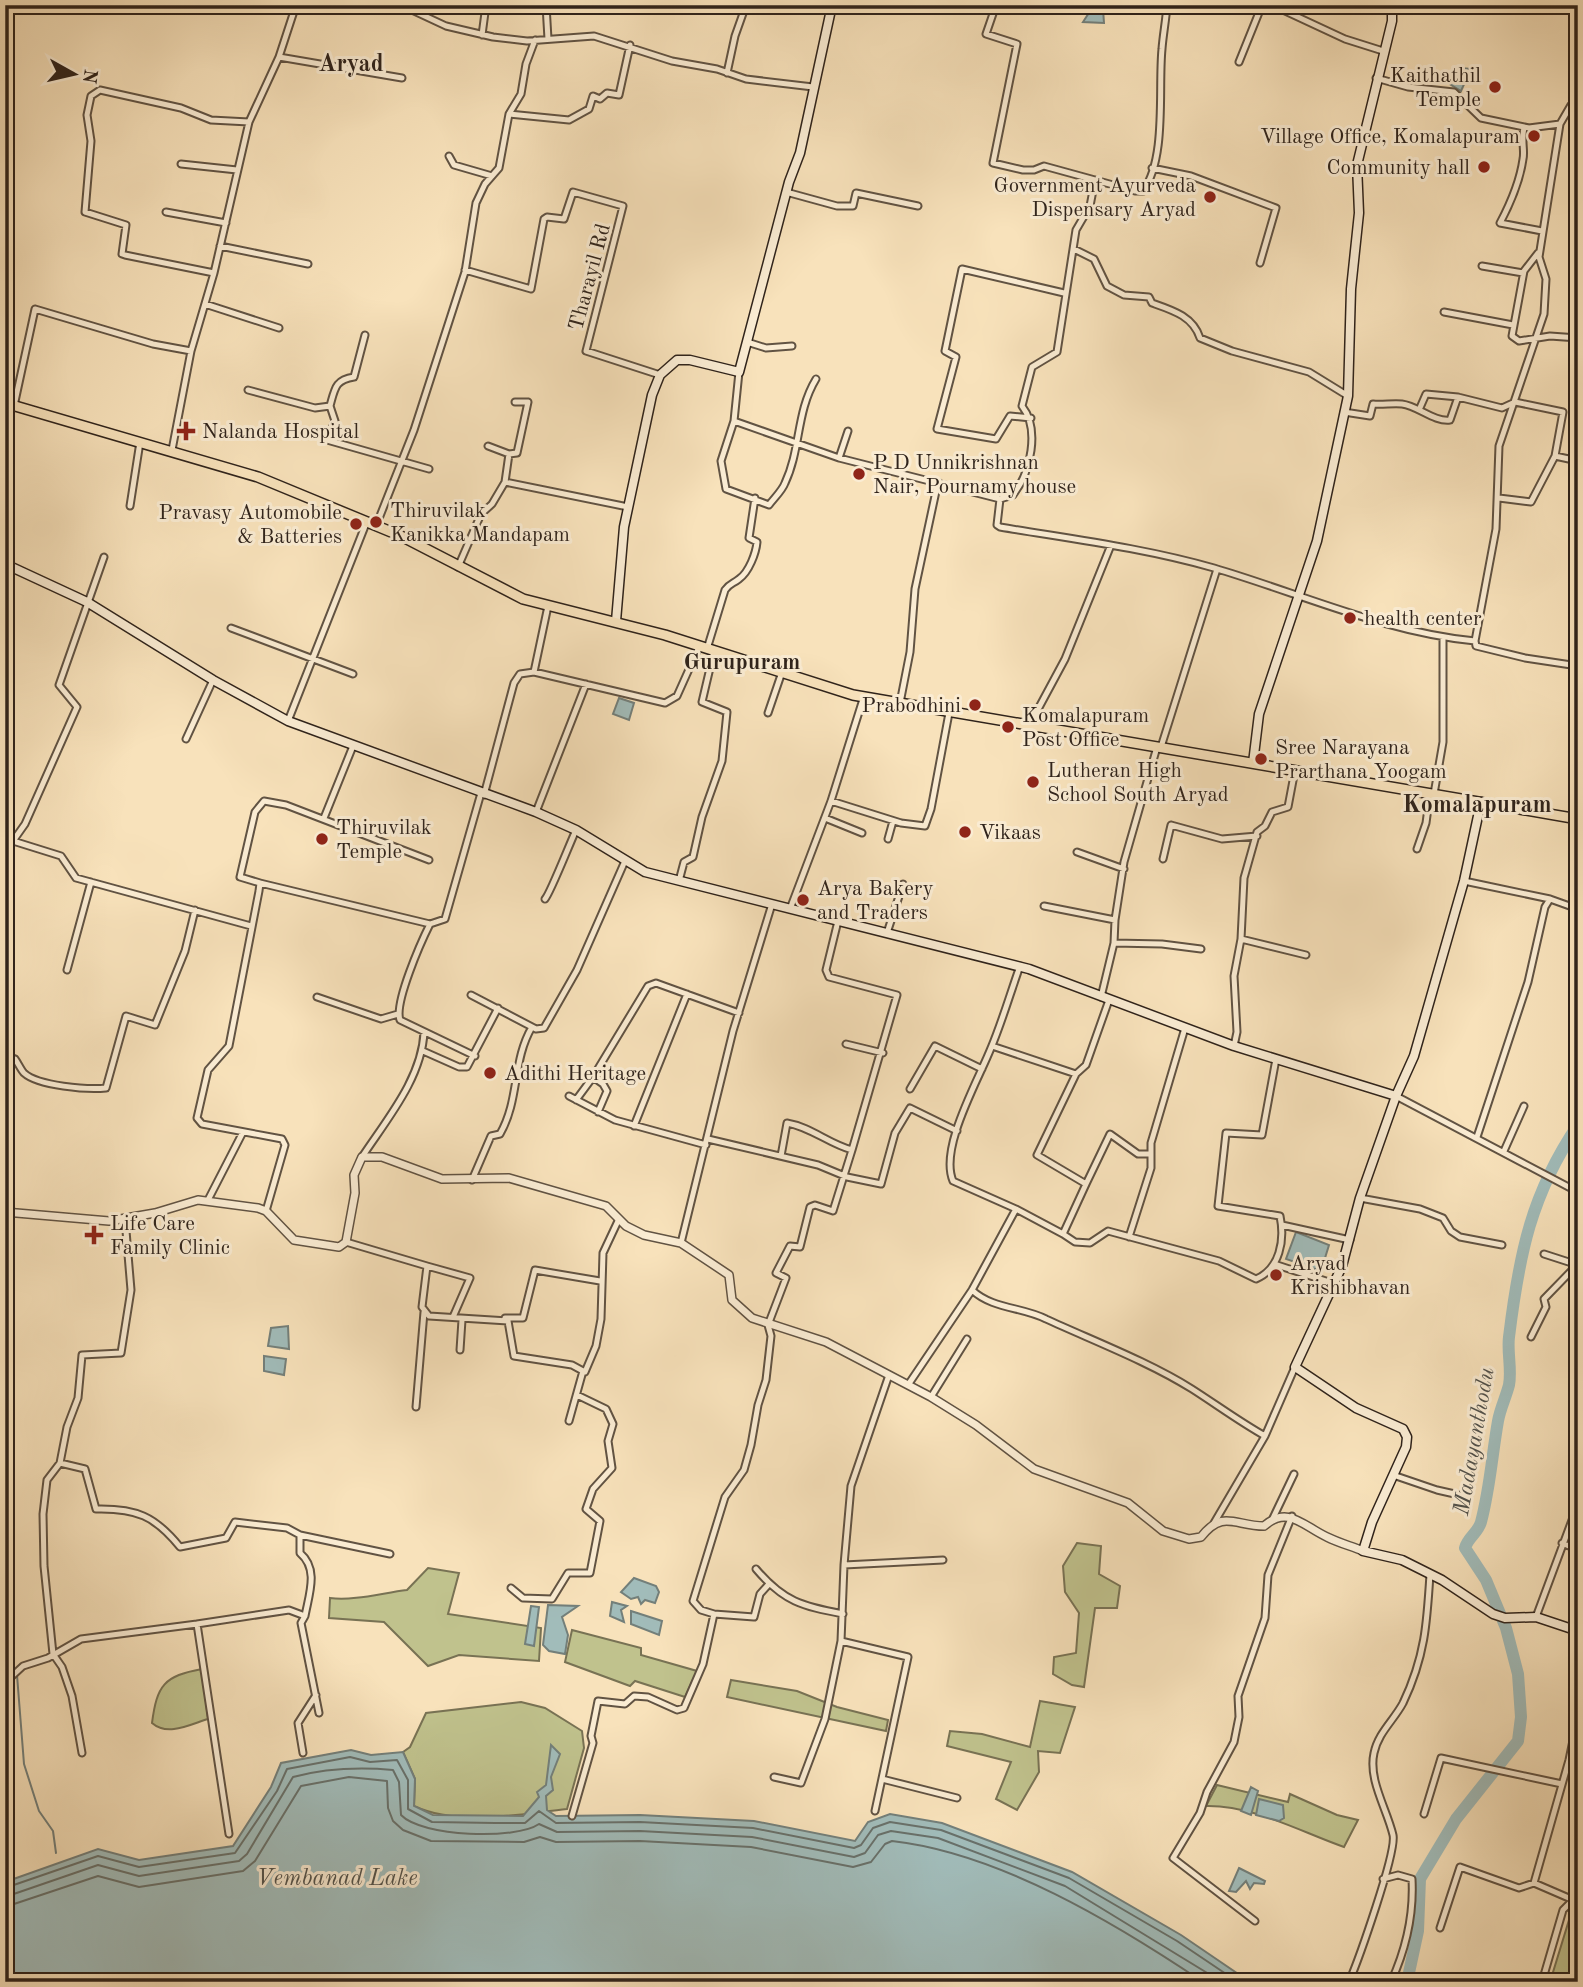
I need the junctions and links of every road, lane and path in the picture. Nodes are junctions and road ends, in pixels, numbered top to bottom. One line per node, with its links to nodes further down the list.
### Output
1 (296, 5): 17 (street)
2 (401, 5): 12 (street)
3 (486, 5): 12 (street)
4 (546, 5): 13 (street)
5 (746, 5): 19 (street)
6 (832, 5): 22 (main road)
7 (996, 5): 33 (street)
8 (1167, 5): 30 (street)
9 (1262, 5): 18 (street)
10 (1272, 5): 16 (street)
11 (1392, 5): 16 (main road)
12 (482, 35): 14 (street)
13 (548, 39): 14 (street); 15 (street)
14 (535, 40): 24 (street)
15 (630, 46): 19 (street); 24 (street)
16 (1383, 51): 21 (main road)
17 (279, 57): 20 (street); 25 (street)
18 (1239, 62)
19 (727, 73): 22 (street)
20 (402, 78)
21 (1376, 78): 27 (street); 63 (main road)
22 (813, 87): 34 (main road)
23 (1578, 104): 26 (street)
24 (509, 114): 32 (street)
25 (249, 122): 31 (street); 46 (street)
26 (1560, 124): 27 (street); 38 (street)
27 (1524, 127): 38 (street)
28 (449, 156): 32 (street)
29 (181, 164): 31 (street)
30 (1152, 168): 33 (street); 42 (street)
31 (237, 170): 37 (street)
32 (492, 176): 45 (street)
33 (1096, 180): 40 (street)
34 (786, 192): 35 (street); 56 (main road)
35 (918, 206)
36 (166, 212): 37 (street)
37 (226, 223): 39 (street)
38 (1542, 231): 41 (street)
39 (220, 246): 43 (street); 46 (street)
40 (1074, 249): 48 (street); 63 (street)
41 (1539, 252): 47 (street); 55 (street)
42 (1260, 263)
43 (307, 264)
44 (1482, 266): 47 (street)
45 (465, 270): 60 (street, Tharayil Rd); 82 (street)
46 (214, 273): 49 (street)
47 (1523, 273): 51 (street)
48 (1064, 293): 71 (street); 71 (street)
49 (205, 304): 52 (street); 58 (street)
50 (1444, 312): 51 (street)
51 (1513, 325): 55 (street)
52 (279, 328)
53 (365, 335): 68 (street)
54 (1578, 338): 55 (street)
55 (1535, 340): 66 (street)
56 (747, 342): 57 (street); 59 (main road)
57 (792, 346)
58 (191, 351): 67 (street); 77 (street)
59 (740, 372): 60 (main road); 72 (street)
60 (660, 375): 90 (main road)
61 (816, 379): 75 (street)
62 (248, 390): 68 (street)
63 (1348, 396): 70 (main road)
64 (1458, 397): 66 (street); 69 (street); 69 (street)
65 (515, 402): 78 (street)
66 (1515, 402): 79 (street); 87 (street)
67 (10, 404): 74 (main road)
68 (330, 406): 82 (street)
69 (1419, 410): 70 (street)
70 (1344, 412): 98 (main road)
71 (1031, 418): 88 (street)
72 (734, 421): 75 (street); 86 (street)
73 (848, 431): 80 (street)
74 (140, 442): 77 (main road); 89 (street)
75 (797, 443): 80 (street); 86 (street)
76 (488, 446): 78 (street)
77 (172, 450): 91 (main road)
78 (509, 454): 84 (street)
79 (1555, 456): 81 (street); 87 (street)
80 (839, 458): 85 (street)
81 (1578, 461)
82 (401, 463): 83 (street); 92 (street)
83 (429, 469)
84 (505, 482): 90 (street); 96 (street)
85 (938, 482): 88 (street); 114 (street)
86 (755, 498): 105 (street)
87 (1499, 498): 104 (street)
88 (1000, 499): 93 (street)
89 (130, 506)
90 (628, 507): 101 (main road)
91 (366, 521): 92 (main road); 106 (street)
92 (376, 526): 96 (main road)
93 (1111, 545): 97 (street); 118 (street)
94 (104, 557): 99 (street)
95 (5, 564): 99 (main road)
96 (458, 567): 100 (main road)
97 (1217, 569): 98 (street); 121 (street)
98 (1297, 595): 103 (street); 122 (main road)
99 (87, 602): 111 (main road); 138 (street)
100 (548, 606): 101 (main road); 108 (street)
101 (616, 621): 105 (main road)
102 (231, 628): 106 (street)
103 (1443, 638): 104 (street); 125 (street)
104 (1475, 641): 107 (street)
105 (707, 649): 109 (main road); 112 (street); 145 (street)
106 (312, 657): 110 (street); 117 (street)
107 (1578, 666)
108 (534, 672): 112 (street); 124 (street)
109 (782, 672): 113 (main road); 115 (street)
110 (353, 674)
111 (213, 680): 117 (main road); 119 (street)
112 (586, 684): 128 (street)
113 (864, 696): 114 (main road); 126 (street)
114 (900, 703): 116 (main road)
115 (768, 713)
116 (949, 713): 118 (main road); 132 (street)
117 (288, 722): 120 (main road)
118 (1029, 726): 121 (main road)
119 (186, 740)
120 (353, 746): 124 (main road); 129 (street)
121 (1159, 747): 122 (main road); 144 (street)
122 (1253, 763): 123 (main road)
123 (1295, 770): 125 (main road); 136 (street)
124 (482, 794): 128 (main road); 159 (street)
125 (1432, 794): 127 (main road); 139 (street)
126 (831, 801): 130 (street); 132 (street)
127 (1481, 802): 131 (main road); 146 (main road)
128 (536, 812): 133 (main road)
129 (324, 818): 142 (street); 148 (street)
130 (825, 818): 135 (street); 154 (street)
131 (1578, 819)
132 (894, 821): 137 (street)
133 (576, 830): 143 (main road); 150 (street)
134 (5, 831): 138 (street)
135 (862, 833)
136 (1256, 836): 141 (street); 162 (street)
137 (888, 839)
138 (13, 841): 147 (street)
139 (1417, 849)
140 (1077, 852): 144 (street)
141 (1163, 859)
142 (429, 860)
143 (625, 861): 145 (main road); 175 (street)
144 (1124, 869): 157 (street)
145 (678, 881): 152 (main road)
146 (1464, 881): 151 (street); 191 (main road)
147 (91, 882): 156 (street); 167 (street)
148 (260, 883): 159 (street); 160 (street)
149 (902, 884): 161 (street)
150 (545, 899)
151 (1550, 899): 155 (street); 198 (street)
152 (772, 904): 154 (main road); 173 (street)
153 (1044, 906): 157 (street)
154 (790, 909): 158 (main road)
155 (1578, 909)
156 (195, 911): 160 (street); 183 (street)
157 (1115, 920): 163 (street)
158 (838, 921): 161 (main road); 182 (street)
159 (430, 924): 174 (street)
160 (251, 926): 197 (street)
161 (887, 933): 166 (main road)
162 (1241, 939): 165 (street); 180 (street)
163 (1114, 943): 164 (street); 171 (street)
164 (1201, 949)
165 (1306, 955)
166 (1020, 967): 171 (main road); 179 (street)
167 (67, 971)
168 (687, 994): 173 (street); 188 (street); 195 (street)
169 (471, 995): 172 (street)
170 (317, 997): 174 (street)
171 (1105, 999): 176 (main road); 187 (street)
172 (498, 1008): 175 (street); 184 (street)
173 (738, 1013): 199 (street)
174 (398, 1014): 177 (street)
175 (532, 1027): 206 (street)
176 (1185, 1028): 180 (main road); 202 (street)
177 (424, 1032): 181 (street); 184 (street)
178 (846, 1044): 182 (street)
179 (992, 1046): 186 (street); 187 (street)
180 (1234, 1046): 185 (main road)
181 (423, 1051): 184 (street); 204 (street)
182 (883, 1053): 200 (street)
183 (5, 1055)
184 (475, 1056)
185 (1276, 1059): 191 (main road); 216 (street)
186 (982, 1069): 189 (street); 196 (street)
187 (1076, 1074): 207 (street)
188 (593, 1077): 192 (street); 194 (street)
189 (910, 1089)
190 (569, 1096): 192 (street)
191 (1396, 1096): 198 (street); 209 (main road)
192 (576, 1100): 194 (street)
193 (1524, 1106): 201 (street)
194 (598, 1112): 195 (street)
195 (634, 1126): 199 (street)
196 (957, 1131): 205 (street); 211 (street)
197 (243, 1132): 210 (street); 212 (street)
198 (1477, 1137): 201 (street)
199 (707, 1142): 203 (street); 221 (street)
200 (852, 1150): 203 (street); 205 (street)
201 (1504, 1151): 208 (street)
202 (1151, 1154): 207 (street); 218 (street)
203 (781, 1156): 205 (street)
204 (362, 1157): 206 (street); 220 (street)
205 (843, 1175): 234 (street)
206 (472, 1180): 215 (street)
207 (1086, 1184): 217 (street)
208 (1578, 1192)
209 (1360, 1198): 219 (main road); 222 (street)
210 (208, 1200): 212 (street); 214 (street)
211 (1016, 1209): 217 (street); 229 (street)
212 (266, 1211): 220 (street)
213 (5, 1212): 214 (street)
214 (125, 1219): 247 (street)
215 (618, 1221): 221 (street); 227 (street)
216 (1282, 1226): 219 (street); 224 (street)
217 (1063, 1234): 218 (street)
218 (1129, 1237): 224 (street)
219 (1350, 1240): 228 (main road)
220 (346, 1242): 226 (street)
221 (681, 1243): 234 (street)
222 (1502, 1245)
223 (1544, 1254): 225 (street)
224 (1277, 1265): 228 (street)
225 (1577, 1265): 235 (street)
226 (427, 1266): 230 (street); 231 (street)
227 (600, 1280): 232 (street); 240 (street)
228 (1335, 1284): 238 (main road)
229 (972, 1290): 241 (street); 246 (street)
230 (424, 1312): 231 (street); 244 (street)
231 (453, 1317): 233 (street)
232 (502, 1318): 233 (street); 240 (street)
233 (462, 1320): 237 (street)
234 (768, 1325): 239 (street); 267 (street)
235 (1531, 1337)
236 (967, 1339): 243 (street)
237 (460, 1350)
238 (1295, 1367): 246 (street); 249 (main road)
239 (889, 1375): 241 (street); 262 (street)
240 (583, 1377): 242 (street)
241 (908, 1385): 243 (street)
242 (577, 1395): 245 (street); 266 (street)
243 (931, 1397): 255 (street)
244 (416, 1407)
245 (569, 1422)
246 (1265, 1436): 255 (street)
247 (60, 1463): 256 (street); 274 (street)
248 (1294, 1474): 252 (street)
249 (1393, 1475): 250 (street); 259 (main road)
250 (1468, 1497)
251 (1578, 1504): 257 (street)
252 (1280, 1507): 253 (street); 254 (street)
253 (1288, 1516): 254 (street); 259 (street); 292 (street)
254 (1273, 1518): 255 (street)
255 (1214, 1523)
256 (300, 1535): 260 (street); 269 (street)
257 (1562, 1543): 258 (street); 270 (street)
258 (1578, 1550)
259 (1363, 1551): 264 (main road)
260 (390, 1553)
261 (943, 1560): 262 (street)
262 (844, 1565): 268 (street)
263 (756, 1569): 265 (street)
264 (1430, 1574): 270 (main road); 289 (street)
265 (769, 1584): 267 (street); 268 (street)
266 (511, 1588)
267 (714, 1614): 287 (street)
268 (843, 1614): 273 (street)
269 (305, 1616): 271 (street); 276 (street)
270 (1536, 1617): 272 (main road)
271 (197, 1624): 274 (street); 288 (street)
272 (1578, 1631)
273 (841, 1641): 281 (street); 282 (street)
274 (53, 1654): 275 (street); 279 (street)
275 (5, 1677)
276 (316, 1695): 277 (street); 280 (street)
277 (319, 1713)
278 (1578, 1716): 283 (street)
279 (82, 1753)
280 (303, 1753)
281 (774, 1777)
282 (882, 1779): 284 (street); 285 (street)
283 (1562, 1784): 286 (street); 290 (street)
284 (957, 1798)
285 (875, 1811)
286 (1424, 1814)
287 (572, 1816)
288 (229, 1833)
289 (1382, 1879): 294 (street); 295 (street)
290 (1534, 1883): 291 (street); 293 (street)
291 (1576, 1901): 296 (street)
292 (1255, 1922)
293 (1440, 1928)
294 (1349, 1982)
295 (1391, 1982)
296 (1542, 1982)

